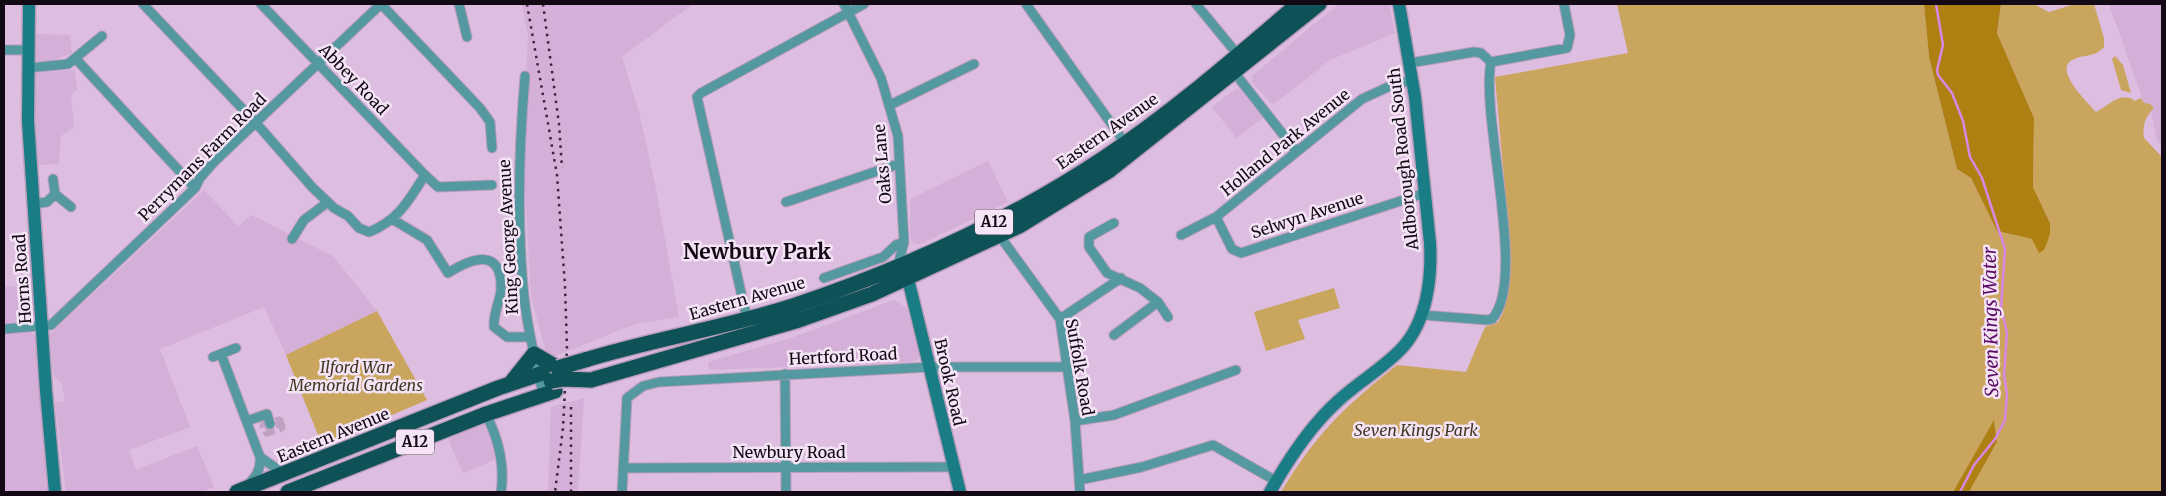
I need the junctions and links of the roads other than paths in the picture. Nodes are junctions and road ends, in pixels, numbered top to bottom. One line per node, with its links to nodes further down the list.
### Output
1 (29, 4): 18 (street, Horns Road)
2 (143, 4): 30 (street)
3 (261, 4): 24 (street, Abbey Road)
4 (381, 4): 24 (street, Perrymans Farm Road); 32 (street)
5 (460, 4): 16 (street)
6 (844, 4): 14 (street, Oaks Lane)
7 (864, 4): 14 (street)
8 (1026, 4): 31 (street)
9 (1196, 4): 19 (street)
10 (1298, 4): 19 (highway, Eastern Avenue / A12)
11 (1319, 4): 26 (highway, Eastern Avenue / A12)
12 (1399, 4): 23 (street, Aldborough Road South)
13 (1564, 4): 21 (street)
14 (848, 12): 29 (street, Oaks Lane); 60 (street)
15 (102, 36): 20 (street)
16 (467, 36)
17 (4, 50): 18 (street)
18 (28, 50): 25 (street, Horns Road)
19 (1238, 55): 31 (highway, Eastern Avenue / A12)
20 (76, 58): 25 (street); 38 (street)
21 (1491, 62): 23 (street); 58 (street)
22 (974, 64): 29 (street)
23 (1410, 64): 28 (street, Aldborough Road South)
24 (318, 65): 30 (street, Perrymans Farm Road); 35 (street, Abbey Road)
25 (28, 68): 43 (street, Horns Road)
26 (1234, 72): 33 (street); 48 (highway, Eastern Avenue / A12)
27 (525, 76): 65 (street, King George Avenue)
28 (1412, 80): 33 (street, Holland Park Avenue); 40 (street, Aldborough Road South)
29 (890, 105): 34 (street, Oaks Lane)
30 (256, 122): 38 (street, Perrymans Farm Road); 41 (street)
31 (1125, 143): 52 (highway, Eastern Avenue / A12)
32 (492, 148)
33 (1296, 151): 45 (street, Holland Park Avenue)
34 (898, 164): 42 (street); 51 (street, Oaks Lane)
35 (425, 176): 37 (street, Abbey Road); 46 (street)
36 (53, 179): 39 (street)
37 (492, 185)
38 (195, 188): 62 (street, Perrymans Farm Road)
39 (55, 194): 43 (street); 44 (street)
40 (1425, 194): 45 (street, Selwyn Avenue); 58 (street, Aldborough Road South)
41 (328, 202): 46 (street); 50 (street)
42 (786, 202)
43 (33, 204): 62 (street, Horns Road)
44 (71, 207)
45 (1216, 217): 49 (street, Holland Park Avenue)
46 (392, 219): 65 (street)
47 (1114, 223): 55 (street)
48 (999, 235): 56 (highway, Eastern Avenue / A12); 61 (street, Suffolk Road)
49 (1181, 235)
50 (292, 239)
51 (904, 242): 52 (street); 53 (street, Oaks Lane); 54 (street)
52 (922, 256): 53 (highway, Eastern Avenue / A12)
53 (898, 265): 60 (highway, Eastern Avenue / A12)
54 (824, 278)
55 (1121, 278): 57 (street); 61 (street)
56 (908, 279): 68 (highway, Eastern Avenue / A12); 70 (street, Brook Road)
57 (1158, 302): 59 (street); 64 (street)
58 (1422, 314): 87 (street, Aldborough Road South)
59 (1168, 316)
60 (747, 319): 67 (highway, Eastern Avenue / A12)
61 (1060, 320): 71 (street, Suffolk Road)
62 (42, 327): 63 (street); 89 (street, Horns Road)
63 (4, 329)
64 (1114, 335)
65 (530, 337): 69 (street, King George Avenue)
66 (236, 348): 78 (street)
67 (641, 348): 68 (highway); 72 (highway); 75 (highway, Eastern Avenue / A12, bridge)
68 (678, 353): 72 (highway, Eastern Avenue / A12)
69 (534, 354): 75 (highway); 76 (highway)
70 (930, 367): 71 (street, Hertford Road); 74 (street, Hertford Road); 83 (street, Brook Road)
71 (1066, 367): 79 (street, Suffolk Road)
72 (633, 368): 75 (highway, Eastern Avenue / A12)
73 (1236, 370): 79 (street)
74 (785, 374): 82 (street); 84 (street, Hertford Road)
75 (549, 382): 76 (highway, Eastern Avenue / A12); 77 (highway, Eastern Avenue / A12)
76 (509, 385): 85 (highway, Eastern Avenue / A12)
77 (486, 414): 90 (highway, Eastern Avenue / A12); 91 (street)
78 (247, 421): 80 (street); 81 (street)
79 (1075, 421): 86 (street, Suffolk Road)
80 (270, 424)
81 (260, 457): 85 (street); 88 (street)
82 (786, 467): 83 (street, Newbury Road); 84 (street, Newbury Road); 93 (street)
83 (953, 467): 94 (street, Brook Road)
84 (624, 468): 92 (street)
85 (283, 473): 88 (highway, Eastern Avenue / A12)
86 (1079, 480): 87 (street); 95 (street, Suffolk Road)
87 (1273, 487)
88 (241, 491)
89 (55, 492)
90 (288, 492)
91 (501, 492)
92 (622, 492)
93 (786, 492)
94 (960, 492)
95 (1080, 492)

